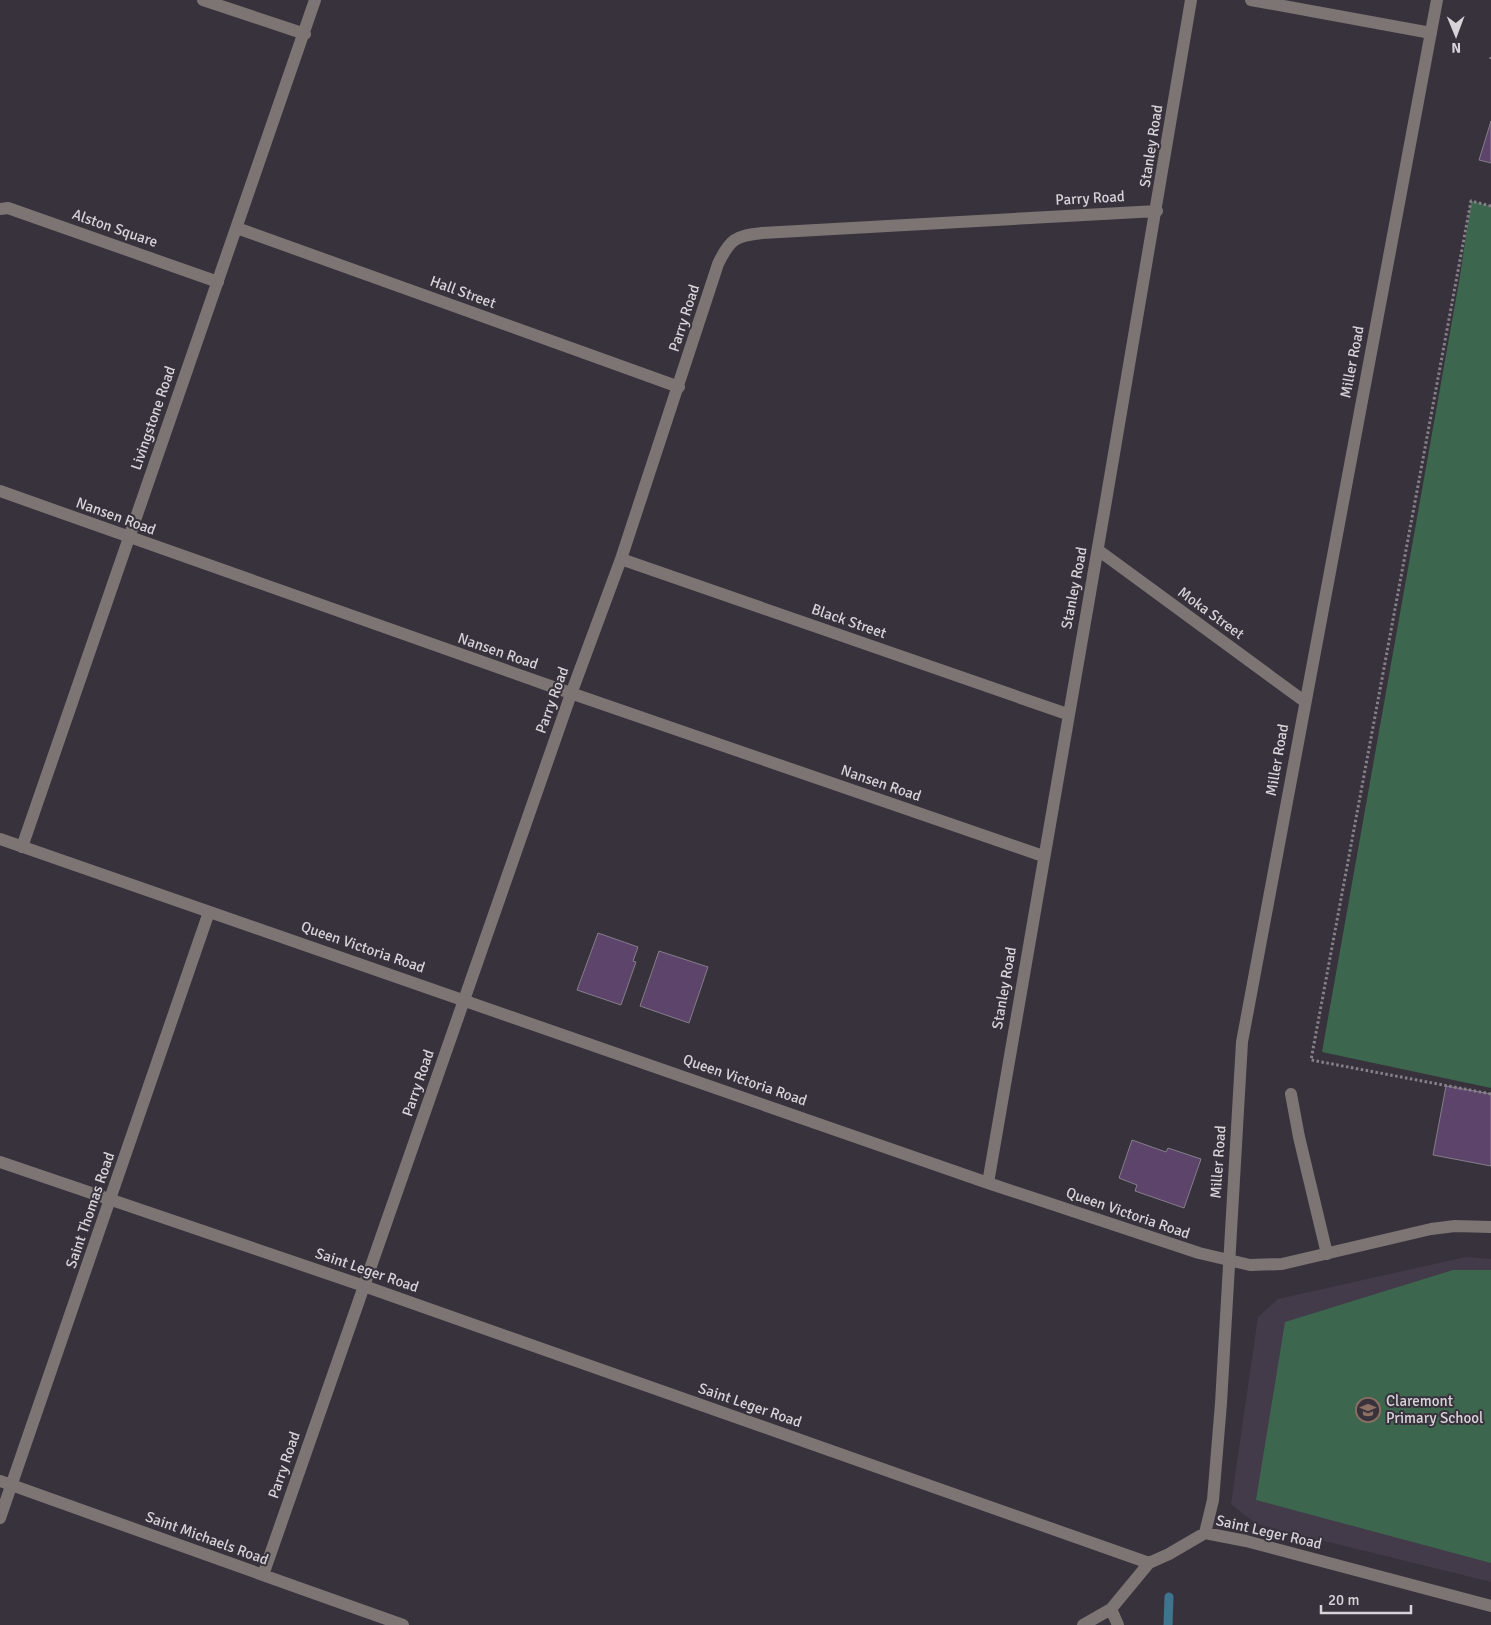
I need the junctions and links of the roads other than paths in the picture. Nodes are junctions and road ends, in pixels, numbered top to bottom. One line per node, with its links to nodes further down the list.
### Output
1 (203, 0): 7 (street)
2 (315, 0): 7 (street, Livingstone Road)
3 (1191, 0): 9 (street, Stanley Road)
4 (1251, 0): 6 (street)
5 (1437, 0): 6 (street, Miller Road)
6 (1430, 33): 18 (street, Miller Road)
7 (305, 34): 10 (street, Livingstone Road)
8 (0, 208): 11 (street, Alston Square)
9 (1157, 211): 12 (street, Parry Road); 15 (street, Stanley Road)
10 (237, 228): 11 (street, Livingstone Road); 12 (street, Hall Street)
11 (218, 282): 14 (street, Livingstone Road)
12 (679, 387): 16 (street, Parry Road)
13 (0, 491): 14 (street, Nansen Road)
14 (129, 538): 17 (street, Nansen Road); 21 (street, Livingstone Road)
15 (1098, 550): 18 (street, Moka Street); 19 (street, Stanley Road)
16 (621, 558): 17 (street, Parry Road); 19 (street, Black Street)
17 (572, 694): 22 (street, Nansen Road); 24 (street, Parry Road)
18 (1304, 701): 31 (street, Miller Road)
19 (1067, 714): 22 (street, Stanley Road)
20 (0, 839): 21 (street, Queen Victoria Road)
21 (22, 847): 23 (street, Queen Victoria Road)
22 (1044, 856): 27 (street, Stanley Road)
23 (209, 912): 24 (street, Queen Victoria Road); 28 (street, Saint Thomas Road)
24 (464, 999): 27 (street, Queen Victoria Road); 32 (street, Parry Road)
25 (1291, 1094): 30 (street)
26 (0, 1162): 28 (street, Saint Leger Road)
27 (988, 1183): 31 (street, Queen Victoria Road)
28 (111, 1200): 32 (street, Saint Leger Road); 33 (street, Saint Thomas Road)
29 (1491, 1227): 30 (street, Queen Victoria Road)
30 (1327, 1254): 31 (street, Queen Victoria Road)
31 (1228, 1261): 35 (street, Miller Road)
32 (364, 1286): 36 (street, Saint Leger Road); 37 (street, Parry Road)
33 (6, 1483): 34 (street, Saint Thomas Road); 37 (street, Saint Michaels Road)
34 (0, 1518)
35 (1205, 1534): 36 (street, Saint Leger Road); 38 (street, Saint Leger Road)
36 (1149, 1563): 39 (street)
37 (263, 1575): 40 (street, Saint Michaels Road)
38 (1491, 1606)
39 (1111, 1609): 41 (street); 42 (street)
40 (403, 1625)
41 (1083, 1625)
42 (1118, 1625)

